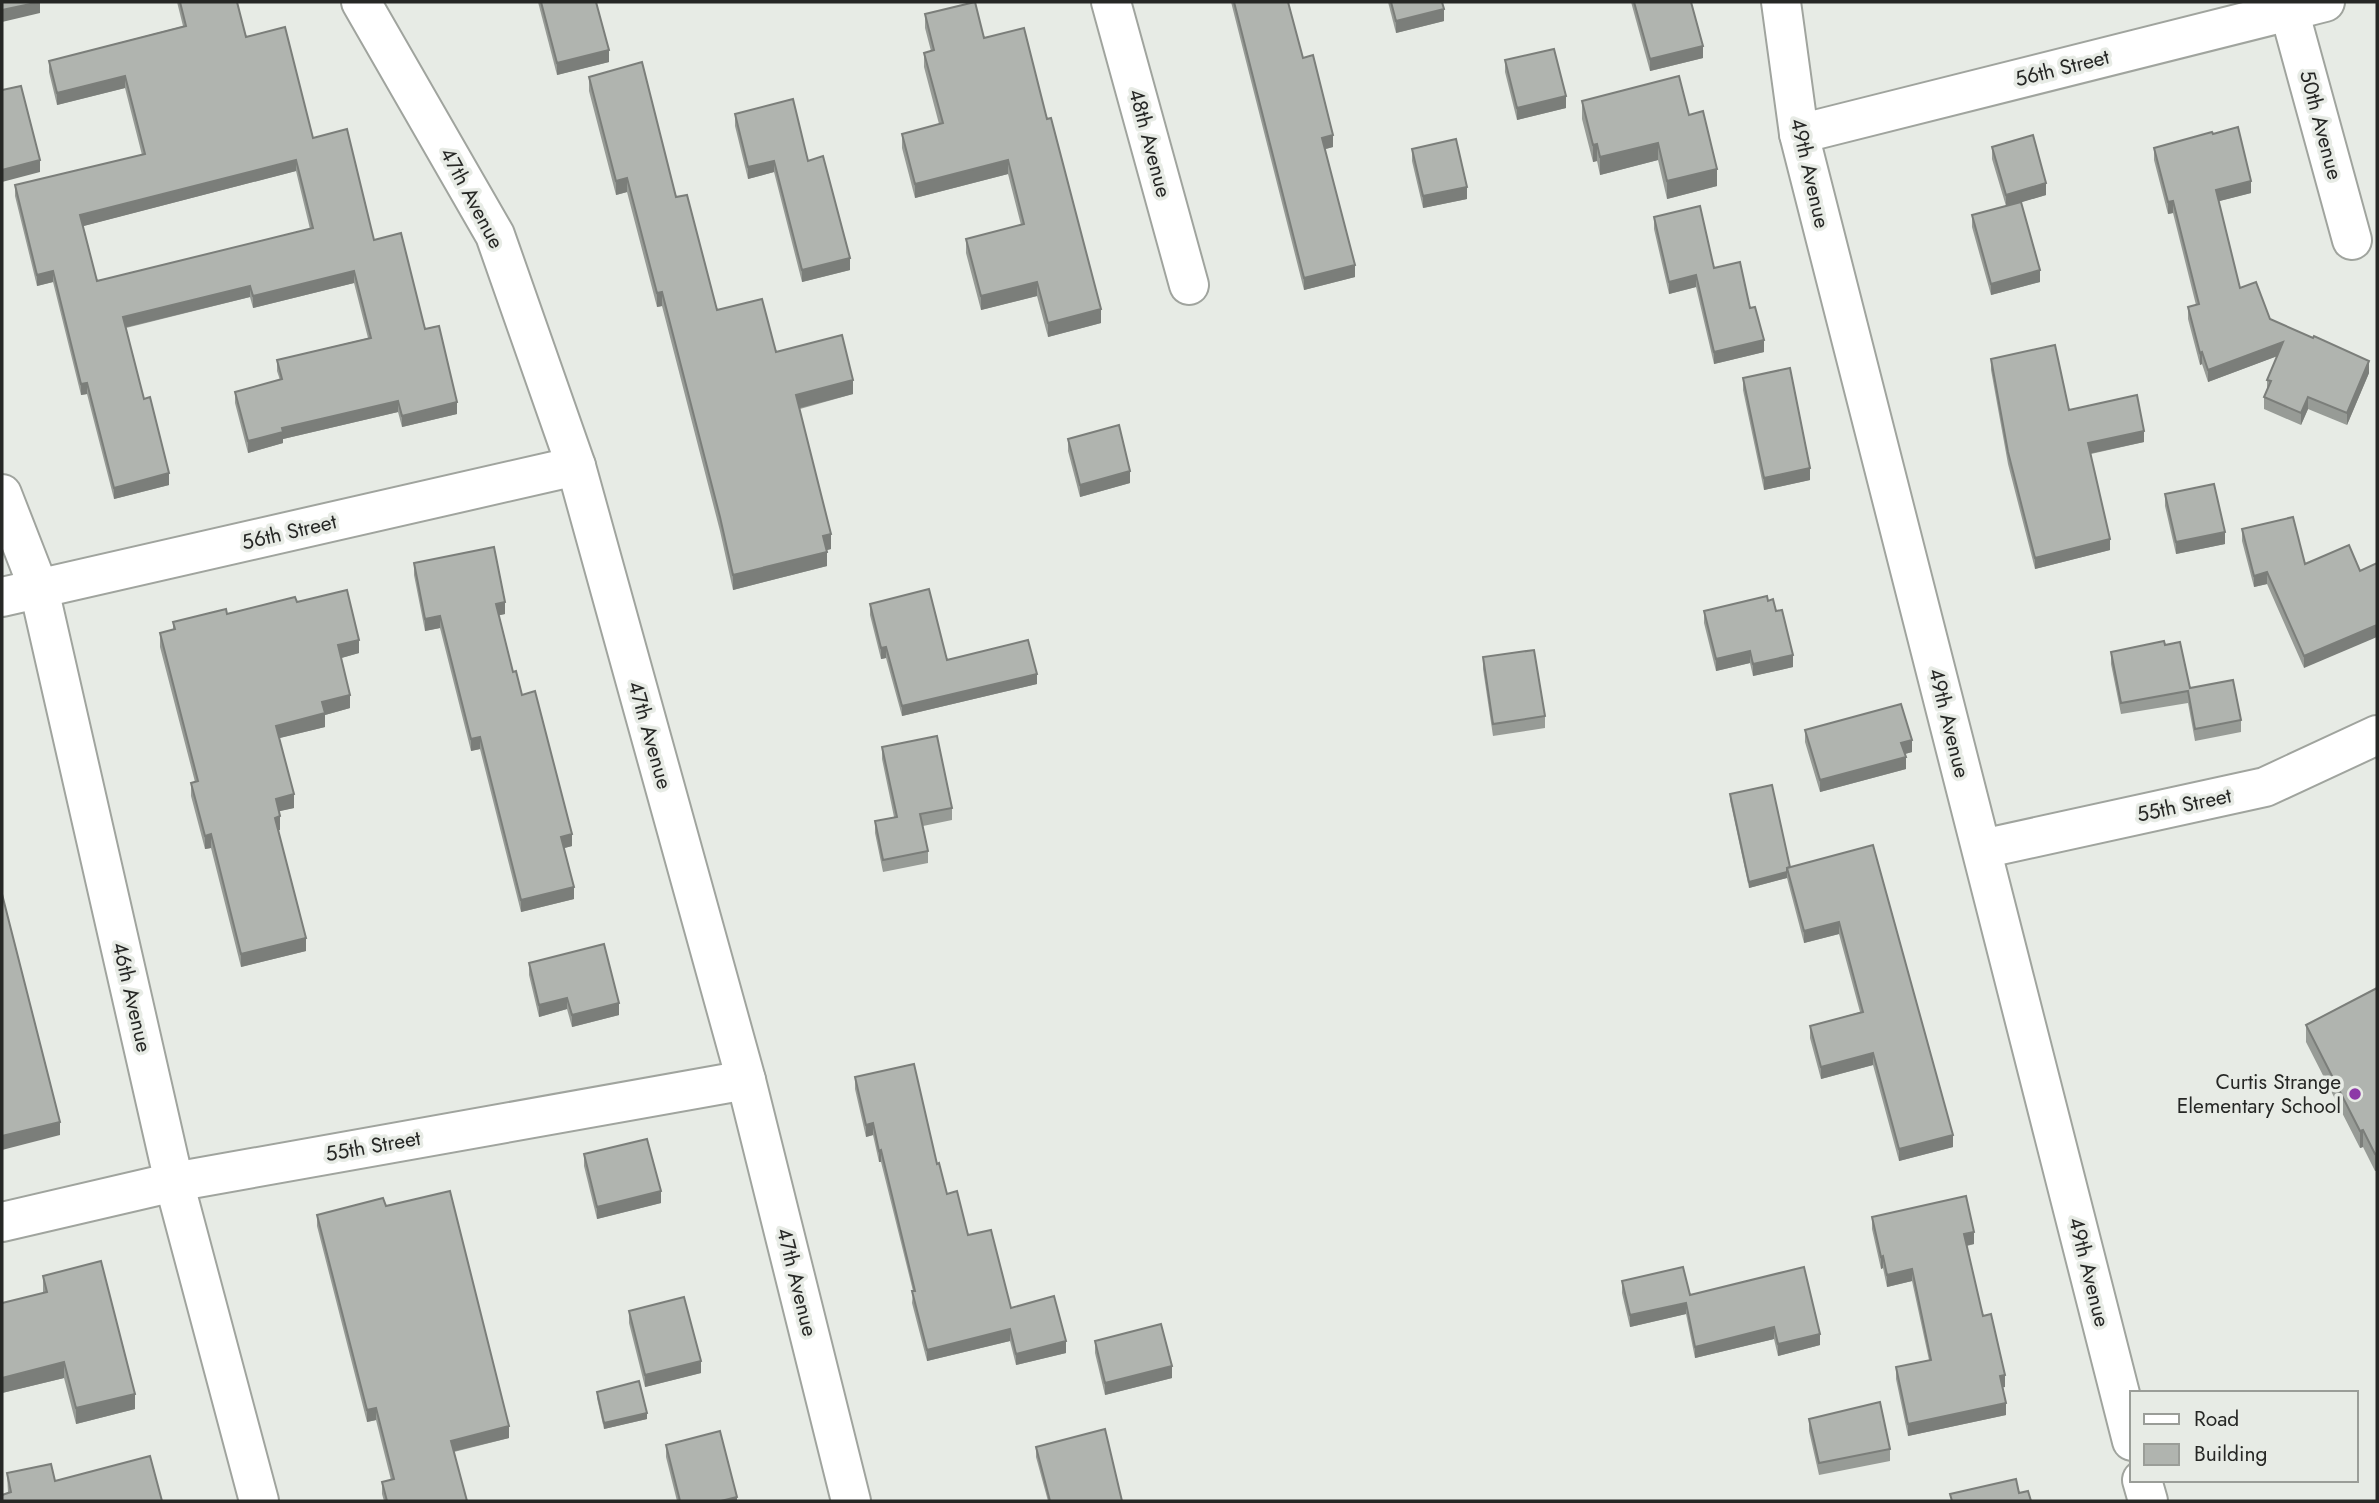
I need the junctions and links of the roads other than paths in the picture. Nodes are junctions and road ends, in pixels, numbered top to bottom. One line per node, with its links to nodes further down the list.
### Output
1 (361, 2): 8 (street, 47th Avenue)
2 (1111, 2): 7 (street, 48th Avenue)
3 (1781, 2): 5 (street, 49th Avenue)
4 (2307, 6): 5 (street, 56th Street); 6 (street, 50th Avenue)
5 (1799, 134): 13 (street, 49th Avenue)
6 (2352, 240)
7 (1189, 285)
8 (576, 466): 10 (street, 56th Street); 14 (street, 47th Avenue)
9 (2, 494): 10 (street, 46th Avenue)
10 (39, 589): 11 (street, 56th Street); 15 (street, 46th Avenue)
11 (2, 597)
12 (2377, 734): 13 (street, 55th Street)
13 (1982, 849): 17 (street, 49th Avenue)
14 (746, 1080): 15 (street, 55th Street); 20 (street, 47th Avenue)
15 (174, 1182): 16 (street, 55th Street); 19 (street, 46th Avenue)
16 (2, 1222)
17 (2130, 1433)
18 (2143, 1482): 21 (street)
19 (259, 1501)
20 (851, 1501)
21 (2148, 1501)

